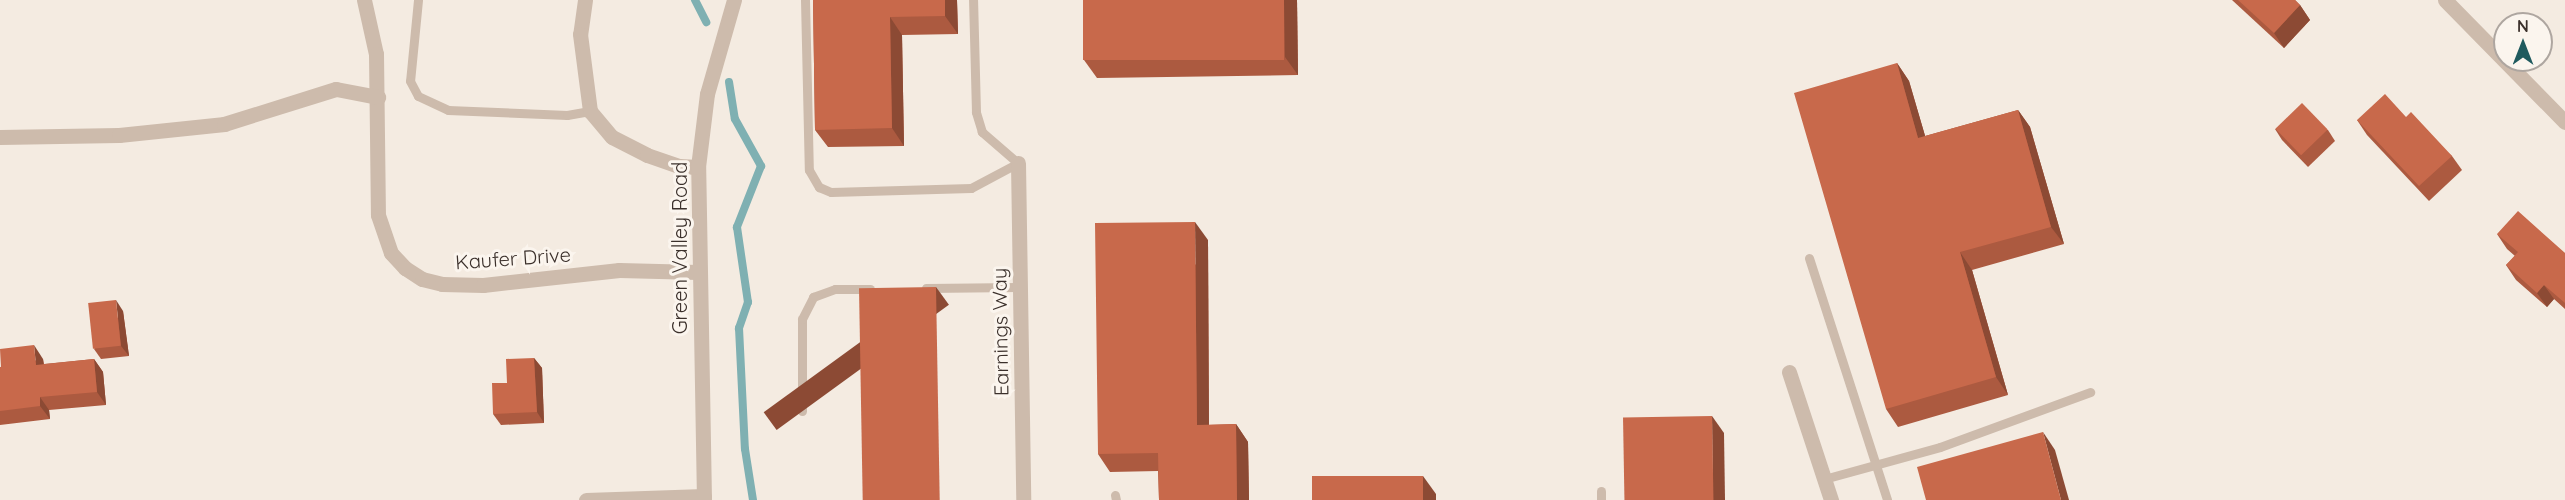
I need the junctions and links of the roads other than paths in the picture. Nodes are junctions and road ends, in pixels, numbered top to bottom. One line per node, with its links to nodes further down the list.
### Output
1 (364, 0): 8 (street, Kaufer Drive)
2 (418, 0): 9 (lane)
3 (585, 0): 9 (street)
4 (734, 0): 13 (street, Green Valley Road)
5 (805, 0): 12 (lane)
6 (973, 0): 12 (lane)
7 (2445, 0): 10 (street)
8 (378, 97): 11 (street); 15 (street, Kaufer Drive)
9 (590, 111): 13 (street)
10 (2565, 122)
11 (0, 138)
12 (1018, 163): 16 (street, Earnings Way)
13 (698, 167): 15 (street, Green Valley Road)
14 (1809, 258): 22 (lane)
15 (698, 272): 24 (street, Green Valley Road)
16 (1020, 287): 17 (lane); 26 (street, Earnings Way)
17 (916, 288)
18 (881, 289): 21 (lane)
19 (1789, 372): 23 (street)
20 (2090, 392): 22 (lane)
21 (802, 411)
22 (1875, 464): 23 (lane); 28 (lane)
23 (1824, 479): 27 (street)
24 (704, 498): 25 (street)
25 (586, 500)
26 (1023, 500)
27 (1831, 500)
28 (1887, 500)

